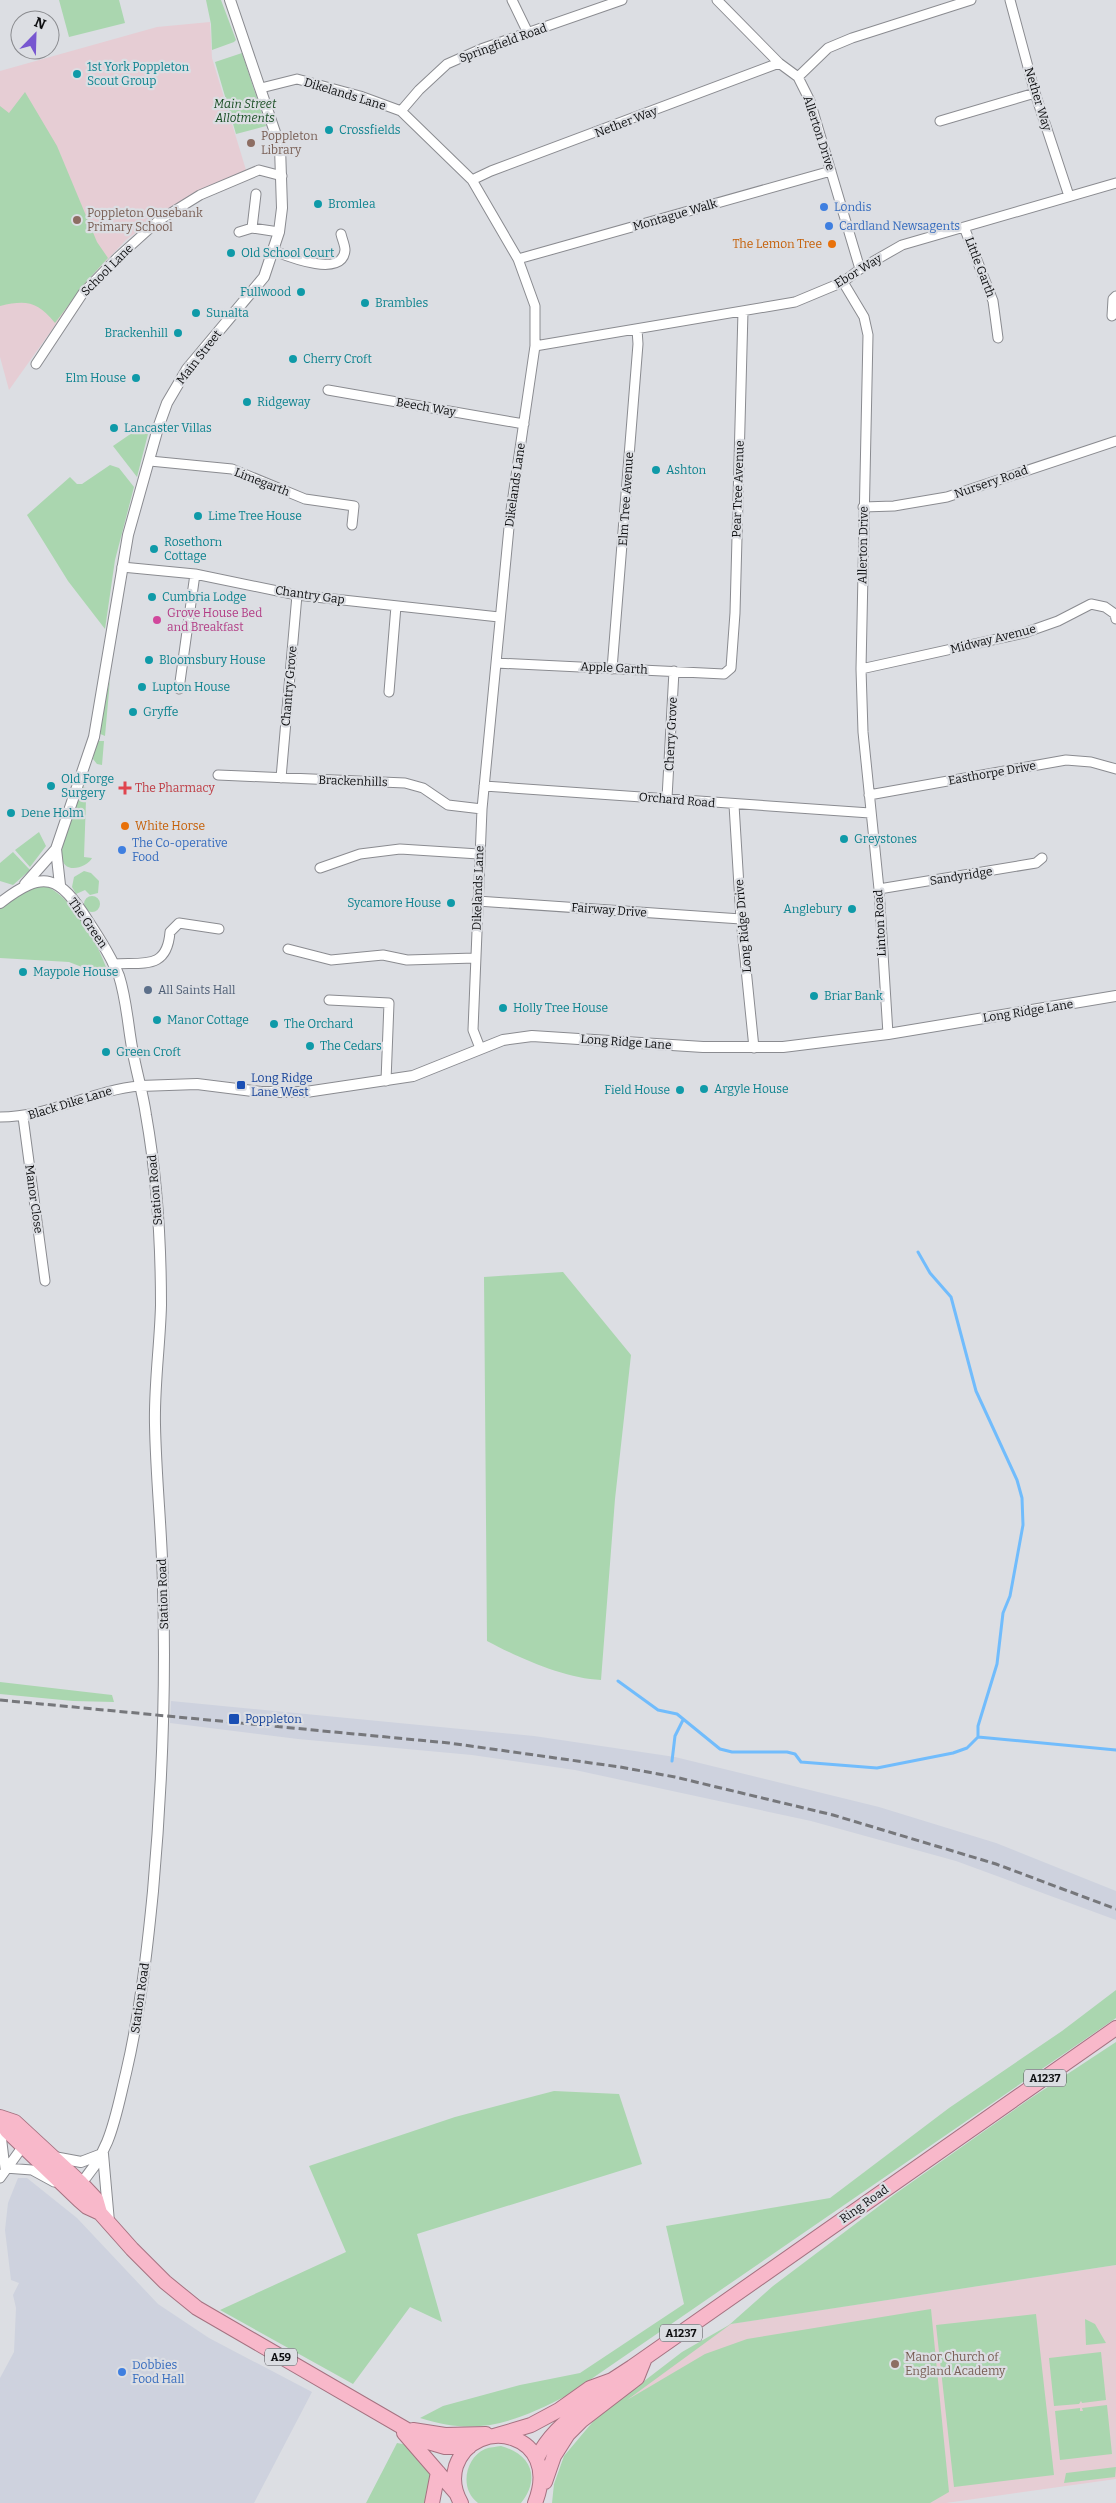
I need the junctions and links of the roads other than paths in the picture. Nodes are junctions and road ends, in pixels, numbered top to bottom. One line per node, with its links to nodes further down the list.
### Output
1 (230, 0): 10 (street, Main Street)
2 (512, 0): 7 (street)
3 (622, 0): 7 (street, Springfield Road)
4 (717, 0): 8 (street, Allerton Drive)
5 (971, 0): 9 (street)
6 (1010, 0): 11 (street, Nether Way)
7 (528, 33): 12 (street, Springfield Road)
8 (779, 63): 9 (street, Allerton Drive); 16 (street, Nether Way)
9 (798, 77): 14 (street, Allerton Drive)
10 (261, 88): 12 (street, Dikelands Lane); 15 (street, Main Street)
11 (1035, 93): 13 (street); 19 (street, Nether Way)
12 (401, 111): 16 (street, Dikelands Lane)
13 (940, 121)
14 (832, 171): 26 (street, Montague Walk); 27 (street, Allerton Drive)
15 (282, 176): 23 (street, Main Street); 35 (street, School Lane)
16 (472, 180): 26 (street, Dikelands Lane)
17 (1116, 183): 19 (street, Ebor Way)
18 (256, 194): 21 (street)
19 (1069, 196): 20 (street, Ebor Way)
20 (964, 227): 27 (street, Ebor Way); 33 (street, Little Garth)
21 (252, 228): 22 (street); 23 (street)
22 (239, 232)
23 (279, 232): 25 (street, Main Street)
24 (340, 234): 25 (street)
25 (274, 251): 39 (street, Main Street)
26 (518, 258): 34 (street, Dikelands Lane)
27 (860, 270): 28 (street, Ebor Way)
28 (843, 282): 30 (street, Ebor Way); 40 (street, Allerton Drive)
29 (1116, 296): 31 (street)
30 (743, 311): 32 (street, Ebor Way); 50 (street, Pear Tree Avenue)
31 (1112, 316)
32 (637, 329): 34 (street, Ebor Way); 49 (street, Elm Tree Avenue)
33 (998, 338)
34 (535, 346): 37 (street, Dikelands Lane)
35 (36, 364)
36 (328, 390): 37 (street, Beech Way)
37 (524, 424): 46 (street, Dikelands Lane)
38 (1116, 441): 40 (street, Nursery Road)
39 (150, 461): 41 (street, Limegarth); 42 (street, Main Street)
40 (863, 507): 51 (street, Allerton Drive)
41 (352, 526)
42 (122, 566): 43 (street, Chantry Gap); 64 (street, Main Street)
43 (195, 574): 44 (street, Chantry Gap); 53 (street)
44 (298, 595): 45 (street, Chantry Gap); 57 (street, Chantry Grove)
45 (396, 606): 46 (street, Chantry Gap); 54 (street)
46 (499, 617): 48 (street, Dikelands Lane)
47 (1116, 618): 51 (street, Midway Avenue)
48 (496, 663): 49 (street, Apple Garth); 58 (street, Dikelands Lane)
49 (612, 668): 52 (street, Apple Garth)
50 (731, 668): 52 (street, Apple Garth)
51 (861, 669): 59 (street, Allerton Drive)
52 (674, 671): 60 (street, Cherry Grove)
53 (179, 689)
54 (389, 692)
55 (1116, 769): 59 (street, Easthorpe Drive)
56 (218, 776): 57 (street, Brackenhills)
57 (281, 778): 62 (street, Brackenhills)
58 (484, 786): 60 (street, Orchard Road); 62 (street, Dikelands Lane)
59 (869, 795): 63 (street, Allerton Drive)
60 (667, 798): 61 (street, Orchard Road)
61 (734, 805): 63 (street, Orchard Road); 74 (street, Long Ridge Drive)
62 (482, 809): 66 (street, Dikelands Lane)
63 (870, 813): 71 (street, Linton Road)
64 (68, 815): 65 (street, The Green)
65 (56, 849): 69 (street, The Green); 70 (street)
66 (479, 854): 68 (street); 72 (street, Dikelands Lane)
67 (1042, 858): 71 (street, Sandyridge)
68 (320, 868)
69 (60, 885): 70 (street, The Green); 78 (street, The Green)
70 (23, 886): 73 (street, The Green)
71 (879, 889): 82 (street, Linton Road)
72 (477, 901): 74 (street, Fairway Drive); 77 (street, Dikelands Lane)
73 (0, 903)
74 (741, 919): 84 (street, Long Ridge Drive)
75 (218, 929): 78 (street)
76 (288, 949): 77 (street)
77 (475, 958): 83 (street, Dikelands Lane)
78 (113, 964): 79 (street, The Green)
79 (120, 982): 86 (street, Station Road)
80 (1116, 996): 82 (street, Long Ridge Lane)
81 (328, 1000): 85 (street)
82 (888, 1034): 84 (street, Long Ridge Lane)
83 (480, 1048): 84 (street, Long Ridge Lane); 85 (street, Long Ridge Lane)
84 (754, 1048)
85 (386, 1081): 86 (street, Long Ridge Lane)
86 (140, 1086): 88 (street, Black Dike Lane); 94 (street, Station Road)
87 (0, 1117): 88 (street, Black Dike Lane)
88 (23, 1117): 89 (street, Manor Close)
89 (46, 1281)
90 (1116, 2028): 100 (highway, Ring Road / A1237)
91 (0, 2118): 93 (highway, A59)
92 (0, 2124): 96 (street)
93 (27, 2140): 95 (highway, A59); 96 (street); 98 (highway, A59)
94 (103, 2153): 95 (street); 98 (street, Station Road); 99 (street)
95 (53, 2157): 98 (highway, A59)
96 (5, 2168): 97 (street); 98 (street)
97 (0, 2178)
98 (72, 2187): 99 (highway, A59)
99 (104, 2218): 102 (highway, A59)
100 (645, 2358): 101 (highway, Ring Road / A1237); 108 (highway)
101 (612, 2380): 103 (highway, Ring Road / A1237); 105 (highway, Ring Road / A1237)
102 (400, 2427): 103 (highway); 104 (highway, A59); 106 (highway, A59)
103 (500, 2434): 104 (highway); 105 (highway)
104 (469, 2447): 107 (highway)
105 (536, 2458): 108 (highway)
106 (438, 2472): 107 (highway, A59); 109 (highway)
107 (456, 2499)
108 (538, 2499)
109 (432, 2503)

